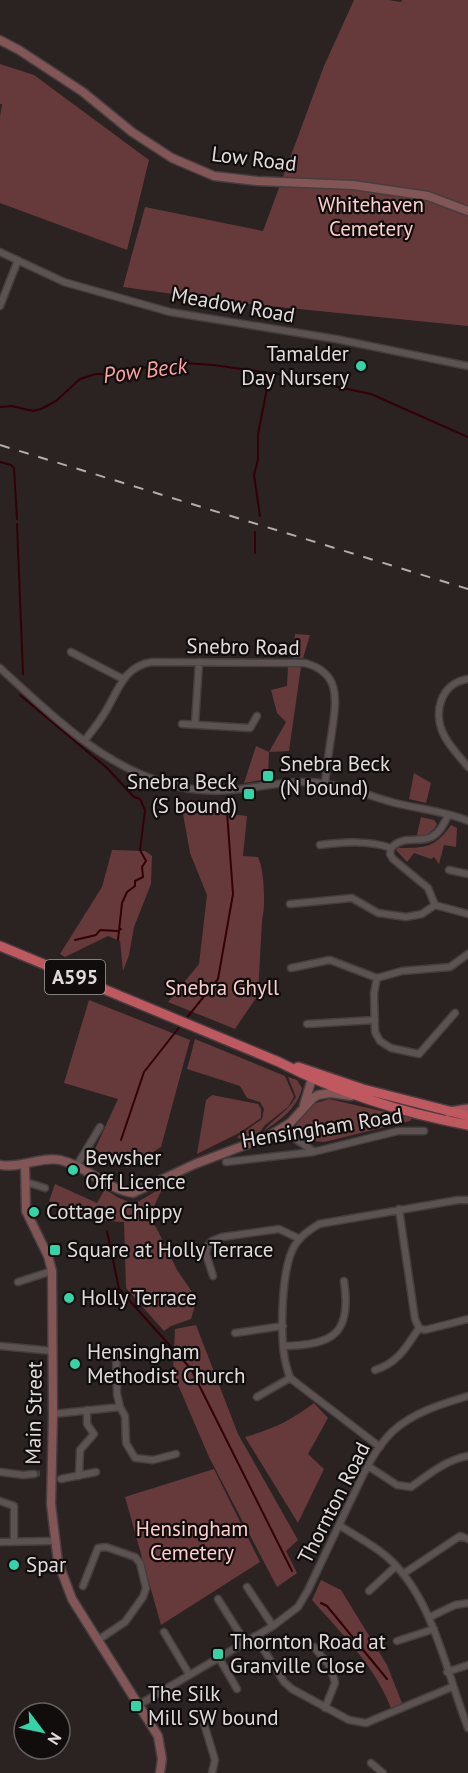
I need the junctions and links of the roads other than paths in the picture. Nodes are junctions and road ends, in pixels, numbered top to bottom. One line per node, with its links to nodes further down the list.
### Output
1 (0, 40): 2 (main road, Low Road)
2 (468, 211)
3 (0, 252): 4 (street, Meadow Road)
4 (18, 260): 5 (street); 6 (street, Meadow Road)
5 (0, 306)
6 (468, 366)
7 (70, 652): 10 (street)
8 (199, 662): 10 (street, Snebro Road); 14 (street); 17 (street, Snebro Road)
9 (0, 668): 15 (street)
10 (123, 679): 15 (street, Snebro Road)
11 (468, 679): 16 (street)
12 (258, 716): 14 (street)
13 (182, 724): 14 (street)
14 (195, 724)
15 (85, 741): 17 (street)
16 (468, 767)
17 (325, 783): 18 (street)
18 (448, 815): 19 (street); 21 (street)
19 (468, 821)
20 (320, 845): 21 (street)
21 (390, 848): 26 (street)
22 (449, 870): 23 (street)
23 (468, 874)
24 (290, 903): 25 (street)
25 (299, 903): 26 (street); 27 (street)
26 (435, 905): 28 (street)
27 (300, 910)
28 (468, 914)
29 (0, 946): 36 (highway, A595)
30 (468, 954): 32 (street)
31 (291, 968): 32 (street)
32 (377, 978): 34 (street)
33 (455, 1013): 34 (street)
34 (375, 1020): 35 (street)
35 (307, 1024)
36 (315, 1078): 37 (main road); 38 (highway, A595); 39 (main road); 41 (highway, A595)
37 (313, 1098): 38 (main road); 39 (main road)
38 (372, 1099): 43 (highway, Hensingham Road / A595)
39 (303, 1108): 45 (main road)
40 (468, 1109): 41 (main road)
41 (449, 1112): 42 (highway, A595)
42 (468, 1116)
43 (468, 1125)
44 (100, 1127): 51 (street)
45 (281, 1129): 47 (street); 51 (main road)
46 (424, 1131): 47 (street, Hensingham Road)
47 (313, 1152): 48 (street, Hensingham Road)
48 (226, 1162)
49 (0, 1164): 50 (main road)
50 (25, 1165): 51 (main road); 52 (main road, Main Street)
51 (76, 1165)
52 (26, 1182): 53 (street); 57 (main road, Main Street)
53 (45, 1188)
54 (468, 1200): 55 (street)
55 (399, 1209): 56 (street); 63 (street)
56 (300, 1239): 58 (street); 62 (street)
57 (52, 1271): 60 (street); 68 (main road, Main Street)
58 (213, 1276)
59 (344, 1281): 66 (street)
60 (18, 1282)
61 (468, 1319): 63 (street)
62 (283, 1326): 64 (street); 66 (street)
63 (419, 1328): 69 (street)
64 (235, 1333)
65 (0, 1346): 68 (street)
66 (284, 1346): 70 (street)
67 (116, 1350): 73 (street)
68 (53, 1351): 75 (main road, Main Street)
69 (375, 1370)
70 (290, 1378): 72 (street); 76 (street)
71 (468, 1396): 76 (street, Thornton Road)
72 (257, 1397)
73 (120, 1407): 74 (street); 77 (street)
74 (87, 1410): 75 (street); 83 (street)
75 (53, 1414): 89 (main road, Main Street)
76 (380, 1447): 79 (street, Thornton Road)
77 (176, 1454)
78 (468, 1456): 79 (street)
79 (368, 1466): 86 (street, Thornton Road)
80 (0, 1472): 82 (street)
81 (96, 1472): 83 (street)
82 (34, 1474)
83 (79, 1476): 84 (street)
84 (61, 1479)
85 (0, 1501): 88 (street)
86 (339, 1525): 91 (street); 99 (street, Thornton Road)
87 (468, 1539): 92 (street)
88 (14, 1541): 89 (street); 90 (street)
89 (54, 1541): 103 (main road, Main Street)
90 (0, 1542)
91 (396, 1566): 92 (street); 95 (street)
92 (403, 1574): 98 (street)
93 (83, 1586): 103 (street)
94 (251, 1589): 99 (street)
95 (369, 1592)
96 (218, 1599): 105 (street)
97 (468, 1603): 98 (street)
98 (430, 1617): 100 (street)
99 (273, 1626): 102 (street, Thornton Road)
100 (434, 1629): 104 (street); 109 (street)
101 (164, 1631): 110 (street)
102 (255, 1636): 105 (street, Thornton Road); 114 (street)
103 (98, 1640): 113 (main road, Main Street)
104 (397, 1641)
105 (246, 1642): 107 (street, Thornton Road)
106 (314, 1647): 114 (street)
107 (219, 1658): 110 (street, Thornton Road); 112 (street)
108 (468, 1665): 109 (street)
109 (447, 1672): 111 (street)
110 (189, 1674): 113 (street, Thornton Road)
111 (452, 1687): 114 (street); 116 (street)
112 (237, 1689)
113 (140, 1704): 118 (main road, Main Street)
114 (325, 1708)
115 (202, 1717): 119 (street)
116 (468, 1728)
117 (371, 1764): 120 (street)
118 (160, 1772)
119 (212, 1773)
120 (383, 1773)

